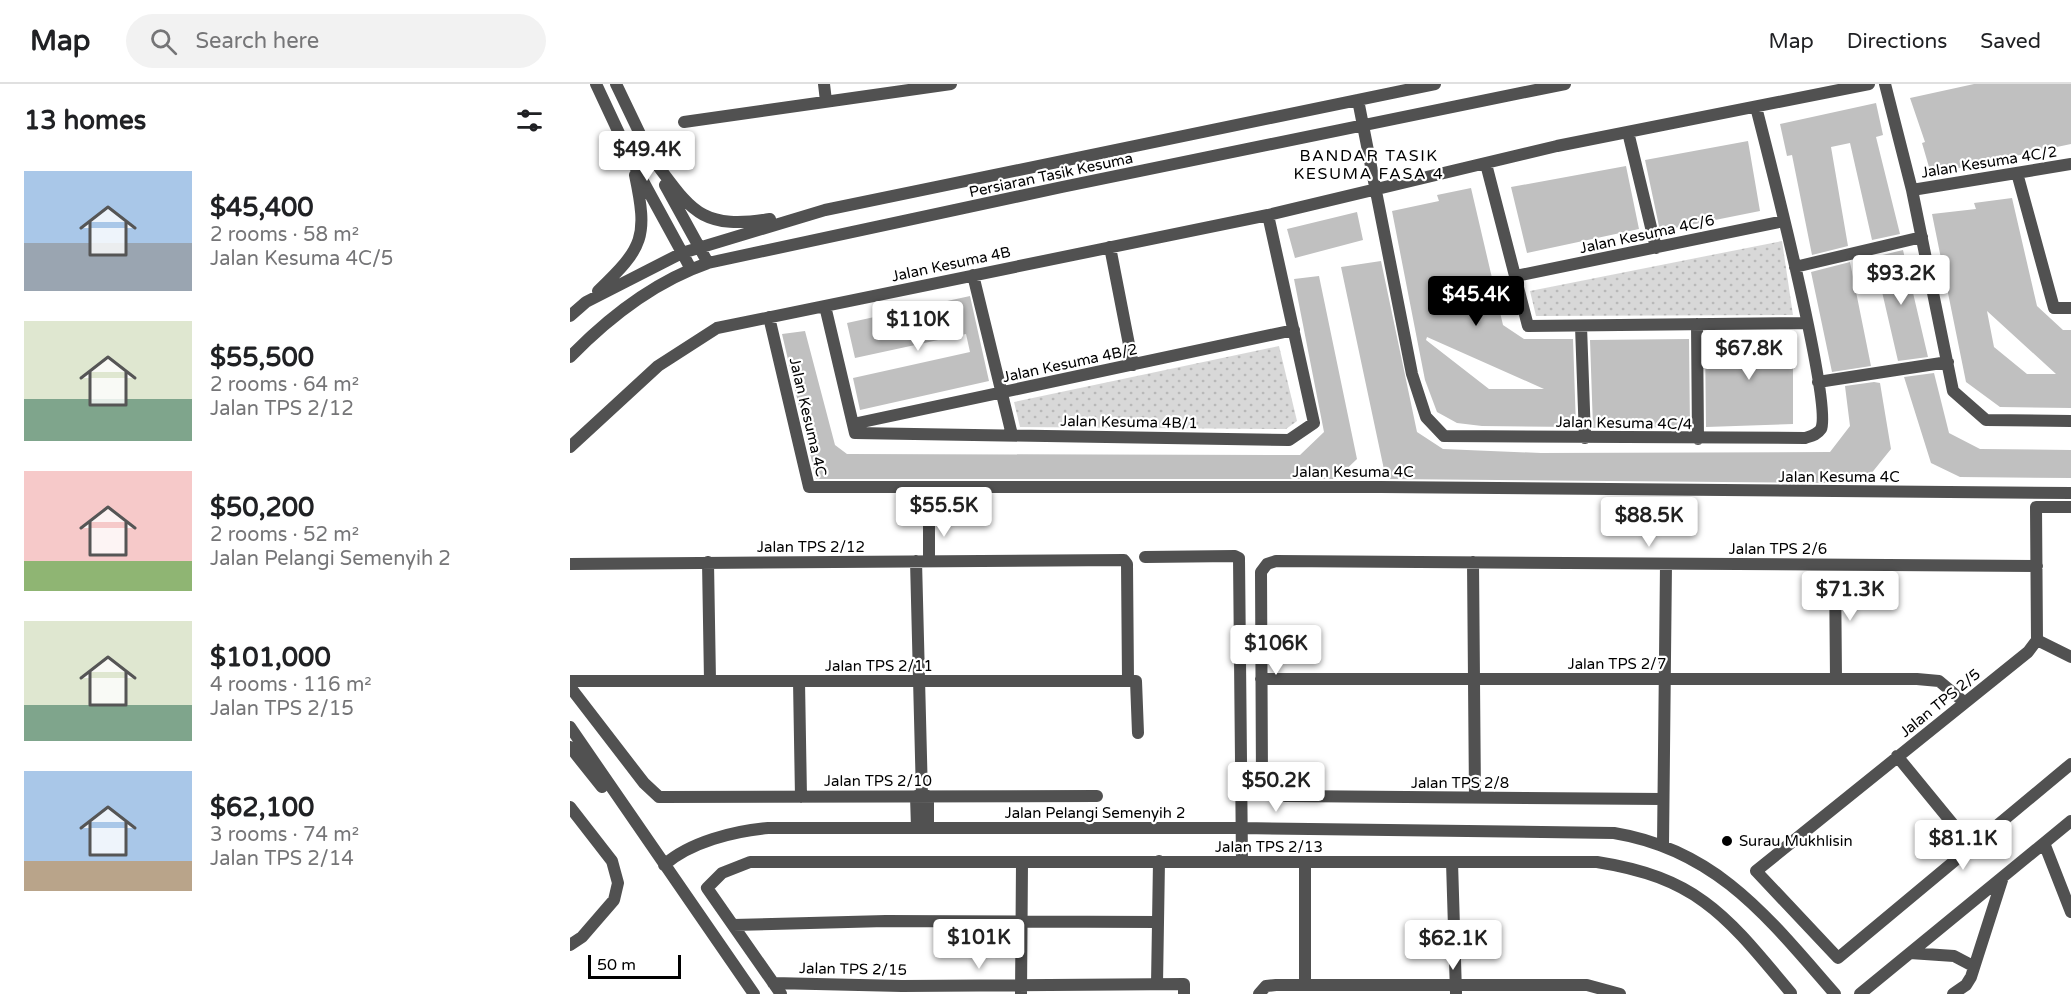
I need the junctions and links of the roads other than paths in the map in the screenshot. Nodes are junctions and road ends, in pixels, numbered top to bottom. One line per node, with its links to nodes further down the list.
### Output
1 (596, 84): 16 (street)
2 (616, 84): 15 (street)
3 (824, 84): 10 (street)
4 (951, 84): 10 (street)
5 (1435, 84): 9 (street, Persiaran Tasik Kesuma)
6 (1565, 84): 13 (street, Persiaran Tasik Kesuma)
7 (1869, 84): 11 (street)
8 (1885, 84): 21 (street)
9 (1358, 100): 13 (street, Jalan Kesuma 4C/4); 22 (street, Persiaran Tasik Kesuma)
10 (826, 101): 12 (street)
11 (1756, 107): 14 (street); 24 (street, Jalan Kesuma 4C/4)
12 (684, 122)
13 (1364, 126): 20 (street, Jalan Kesuma 4C/4); 30 (street, Persiaran Tasik Kesuma)
14 (1628, 132): 17 (street); 28 (street)
15 (649, 154): 22 (street); 26 (street)
16 (632, 161): 29 (street); 35 (street)
17 (1486, 164): 20 (street); 34 (street)
18 (2071, 164): 19 (street, Jalan Kesuma 4C/2)
19 (2017, 173): 21 (street, Jalan Kesuma 4C/2); 37 (street)
20 (1377, 187): 23 (street, Jalan Kesuma 4B); 52 (street, Jalan Kesuma 4C/4)
21 (1912, 190): 25 (street)
22 (825, 210): 26 (street, Persiaran Tasik Kesuma)
23 (1268, 215): 27 (street, Jalan Kesuma 4B); 43 (street, Jalan Kesuma 4B/1)
24 (1784, 221): 28 (street, Jalan Kesuma 4C/6); 31 (street, Jalan Kesuma 4C/4)
25 (1922, 237): 31 (street); 45 (street)
26 (698, 247): 29 (street, Persiaran Tasik Kesuma); 30 (street)
27 (1110, 247): 33 (street, Jalan Kesuma 4B); 46 (street)
28 (1656, 248): 34 (street, Jalan Kesuma 4C/6)
29 (682, 254): 32 (street); 35 (street, Persiaran Tasik Kesuma)
30 (708, 263): 32 (street, Persiaran Tasik Kesuma)
31 (1795, 267): 40 (street, Jalan Kesuma 4C/4)
32 (692, 269): 44 (street, Persiaran Tasik Kesuma)
33 (973, 275): 36 (street, Jalan Kesuma 4B); 48 (street)
34 (1516, 276): 42 (street)
35 (586, 302): 38 (street, Persiaran Tasik Kesuma)
36 (825, 306): 39 (street, Jalan Kesuma 4B); 50 (street)
37 (2071, 308)
38 (570, 316)
39 (769, 317): 54 (street, Jalan Kesuma 4B); 55 (street, Jalan Kesuma 4C)
40 (1807, 323): 41 (street); 47 (street, Jalan Kesuma 4C/4)
41 (1697, 324): 42 (street); 53 (street)
42 (1581, 326): 52 (street)
43 (1293, 330): 46 (street, Jalan Kesuma 4B/2); 51 (street, Jalan Kesuma 4B/1)
44 (570, 357)
45 (1948, 362): 47 (street); 49 (street)
46 (1132, 365): 48 (street, Jalan Kesuma 4B/2)
47 (1818, 382): 53 (street, Jalan Kesuma 4C/4)
48 (1000, 393): 50 (street, Jalan Kesuma 4B/2); 51 (street)
49 (2071, 421)
50 (853, 424): 51 (street, Jalan Kesuma 4B/1)
51 (1012, 435)
52 (1585, 438): 53 (street, Jalan Kesuma 4C/4)
53 (1698, 439)
54 (570, 447)
55 (2071, 493)
56 (2071, 507): 65 (street)
57 (928, 516): 59 (street)
58 (1145, 556): 92 (street)
59 (922, 561): 60 (street, Jalan TPS 2/12); 75 (street); 76 (street, Jalan TPS 2/12)
60 (708, 562): 62 (street, Jalan TPS 2/12); 73 (street)
61 (1473, 562): 63 (street, Jalan TPS 2/6); 68 (street, Jalan TPS 2/6); 69 (street)
62 (570, 564)
63 (1666, 564): 64 (street, Jalan TPS 2/6); 70 (street)
64 (1834, 565): 65 (street, Jalan TPS 2/6); 71 (street)
65 (2037, 566): 66 (street)
66 (2037, 640): 67 (street); 78 (street, Jalan TPS 2/5)
67 (2071, 657)
68 (1262, 679): 69 (street, Jalan TPS 2/7); 87 (street, Jalan TPS 2/8)
69 (1474, 679): 70 (street, Jalan TPS 2/7); 87 (street)
70 (1665, 679): 71 (street, Jalan TPS 2/7); 88 (street)
71 (1836, 679): 78 (street, Jalan TPS 2/7)
72 (570, 681): 73 (street, Jalan TPS 2/11)
73 (710, 681): 74 (street, Jalan TPS 2/11)
74 (799, 681): 75 (street, Jalan TPS 2/11); 86 (street)
75 (920, 681): 76 (street, Jalan TPS 2/11); 84 (street)
76 (1128, 681): 80 (street)
77 (570, 687): 86 (street, Jalan TPS 2/10)
78 (1964, 702): 82 (street, Jalan TPS 2/5)
79 (570, 728): 101 (street)
80 (1138, 733)
81 (570, 747): 101 (street)
82 (1897, 756): 95 (street); 95 (street, Jalan TPS 2/5)
83 (2071, 764): 95 (street)
84 (922, 796): 85 (street, Jalan TPS 2/10); 86 (street, Jalan TPS 2/10); 91 (street)
85 (1097, 796)
86 (801, 797)
87 (1475, 798): 88 (street, Jalan TPS 2/8)
88 (1663, 800): 94 (street)
89 (570, 807): 107 (street)
90 (2071, 821): 93 (street)
91 (923, 828): 92 (street, Jalan Pelangi Semenyih 2); 101 (street, Jalan Pelangi Semenyih 2)
92 (1241, 828): 94 (street, Jalan Pelangi Semenyih 2); 98 (street)
93 (2044, 843): 102 (street); 103 (street)
94 (1663, 845): 121 (street, Jalan Pelangi Semenyih 2)
95 (1970, 845)
96 (1159, 861): 97 (street, Jalan TPS 2/13); 98 (street, Jalan TPS 2/13); 105 (street)
97 (1022, 862): 104 (street); 106 (street, Jalan TPS 2/13)
98 (1242, 862): 99 (street, Jalan TPS 2/13)
99 (1305, 862): 100 (street, Jalan TPS 2/13); 112 (street)
100 (1452, 862): 115 (street); 116 (street, Jalan TPS 2/13)
101 (664, 866): 117 (street)
102 (2003, 877): 108 (street); 109 (street)
103 (2071, 912)
104 (1021, 922): 105 (street); 106 (street); 113 (street)
105 (1158, 922): 111 (street)
106 (732, 924): 110 (street)
107 (570, 945)
108 (1910, 953): 109 (street); 122 (street)
109 (1973, 966): 123 (street)
110 (773, 983): 113 (street, Jalan TPS 2/15); 118 (street)
111 (1157, 984): 113 (street, Jalan TPS 2/15); 114 (street, Jalan TPS 2/15)
112 (1305, 985): 115 (street); 119 (street)
113 (1021, 989)
114 (1184, 989)
115 (1456, 990): 120 (street)
116 (1791, 993)
117 (754, 994)
118 (781, 994)
119 (1259, 994)
120 (1620, 994)
121 (1835, 994)
122 (1860, 994)
123 (1953, 994)

